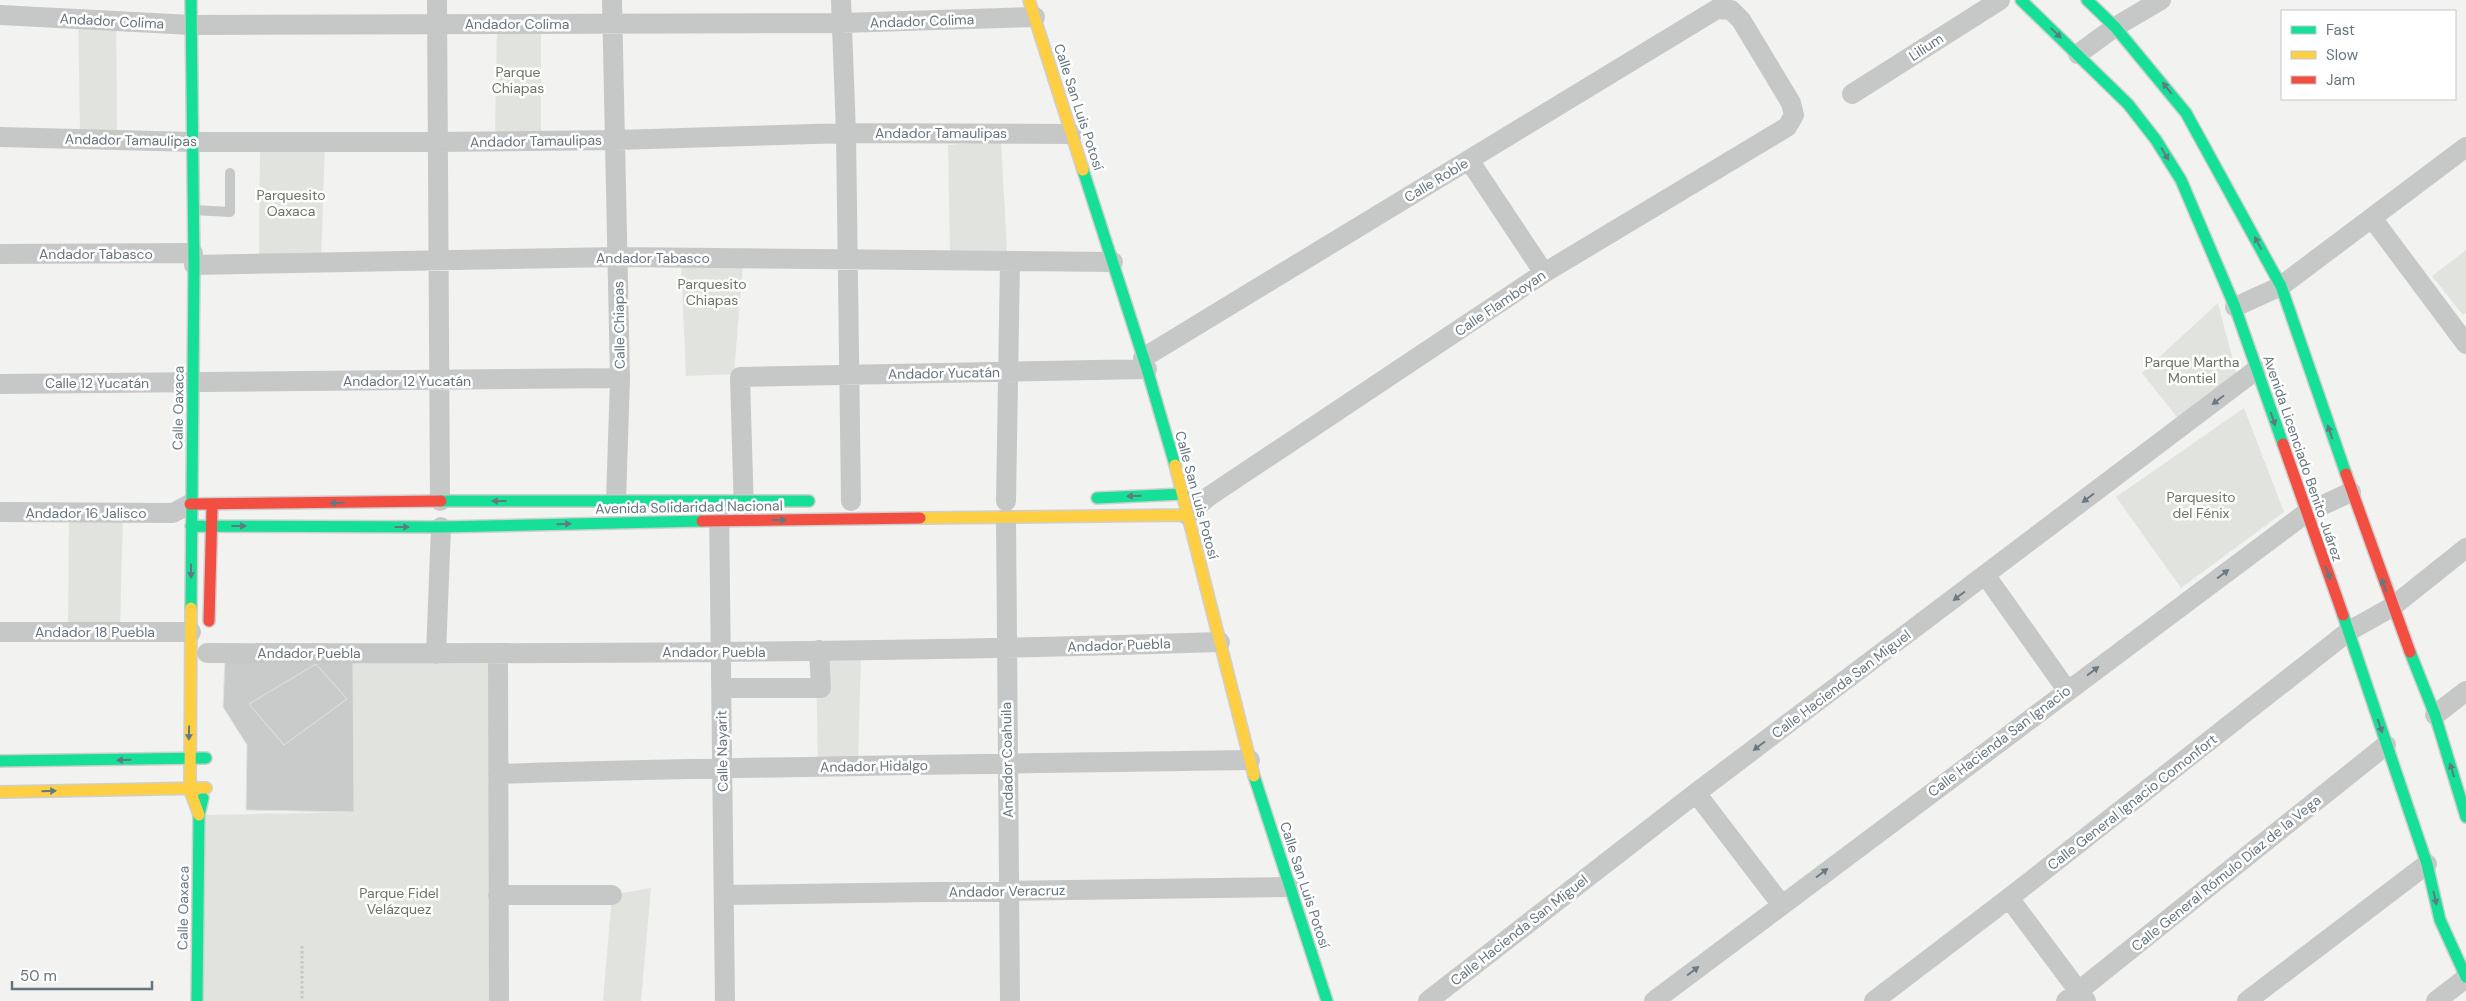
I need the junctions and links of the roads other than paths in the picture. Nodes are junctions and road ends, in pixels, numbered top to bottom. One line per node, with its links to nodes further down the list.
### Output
1 (192, 0): 15 (main road, Calle Oaxaca)
2 (437, 0): 14 (street)
3 (612, 0): 12 (street, Calle Chiapas)
4 (841, 0): 13 (street)
5 (2000, 0): 18 (street, Lilium)
6 (2021, 0): 17 (main road, Avenida Licenciado Benito Juárez, one-way to 17)
7 (2087, 0): 16 (main road)
8 (2161, 0): 16 (street)
9 (1032, 5): 13 (street, Andador Colima); 20 (main road, Calle San Luis Potosí)
10 (1731, 10): 26 (street, Calle Roble); 37 (street, Calle Flamboyan)
11 (0, 15): 15 (street, Andador Colima)
12 (612, 23): 13 (street, Andador Colima); 14 (street, Andador Colima); 22 (street, Calle Chiapas)
13 (841, 23): 19 (street)
14 (437, 24): 15 (street, Andador Colima); 24 (street)
15 (192, 25): 23 (main road, Calle Oaxaca)
16 (2115, 27): 17 (street); 38 (main road, one-way to 16)
17 (2078, 54): 39 (main road, Avenida Licenciado Benito Juárez, one-way to 39)
18 (1852, 94)
19 (846, 133): 20 (street, Andador Tamaulipas); 22 (street, Andador Tamaulipas); 33 (street)
20 (1072, 134): 36 (main road, Calle San Luis Potosí)
21 (0, 137): 23 (street, Andador Tamaulipas)
22 (616, 140): 24 (street, Andador Tamaulipas); 31 (street, Calle Chiapas)
23 (192, 142): 24 (street, Andador Tamaulipas); 28 (main road, Calle Oaxaca)
24 (438, 142): 35 (street)
25 (2466, 147): 29 (street)
26 (1469, 160): 37 (street); 41 (street, Calle Roble)
27 (230, 173): 28 (lane)
28 (193, 210): 32 (main road, Calle Oaxaca)
29 (2372, 218): 38 (street); 40 (street)
30 (0, 254): 32 (street, Andador Tabasco)
31 (617, 257): 33 (street, Andador Tabasco); 35 (street, Andador Tabasco); 45 (street, Calle Chiapas)
32 (193, 259): 35 (street, Andador Tabasco); 46 (main road, Calle Oaxaca)
33 (847, 259): 34 (street, Andador Tabasco); 44 (street)
34 (1010, 260): 36 (street, Andador Tabasco); 43 (street, Andador Coahuila)
35 (438, 261): 47 (street)
36 (1113, 262): 41 (main road, Calle San Luis Potosí)
37 (1544, 273): 52 (street, Calle Flamboyan)
38 (2281, 286): 39 (street); 49 (main road, one-way to 38)
39 (2235, 307): 42 (main road, Avenida Licenciado Benito Juárez)
40 (2466, 344)
41 (1145, 363): 43 (street, Andador Yucatán); 50 (main road, Calle San Luis Potosí)
42 (2256, 370): 63 (main road, Avenida Licenciado Benito Juárez, one-way to 63); 70 (street, Calle Hacienda San Miguel, one-way to 70)
43 (1009, 372): 44 (street, Andador Yucatán); 59 (street, Andador Coahuila)
44 (848, 375): 57 (street); 61 (street, Andador Yucatán)
45 (620, 378): 47 (street, Andador 12 Yucatán); 54 (street, Calle Chiapas)
46 (194, 382): 47 (street, Andador 12 Yucatán); 48 (street, Calle 12 Yucatán); 60 (main road, Calle Oaxaca)
47 (439, 382): 53 (street)
48 (0, 384)
49 (2351, 492): 63 (street, Calle Hacienda San Ignacio); 71 (main road, one-way to 49)
50 (1183, 494): 51 (main road, one-way to 51); 52 (street); 64 (main road, Calle San Luis Potosí)
51 (1085, 498)
52 (1208, 498): 64 (street, Calle Flamboyan)
53 (440, 501): 54 (main road, Avenida Solidaridad Nacional, one-way to 53); 58 (main road, Avenida Solidaridad Nacional, one-way to 58)
54 (616, 501): 55 (main road, Avenida Solidaridad Nacional)
55 (719, 501): 61 (main road, Avenida Solidaridad Nacional); 65 (street, Calle Nayarit)
56 (821, 501): 61 (main road, Avenida Solidaridad Nacional)
57 (850, 501)
58 (212, 505): 60 (main road, Avenida Solidaridad Nacional); 67 (main road, Calle Oaxaca)
59 (1006, 505): 61 (main road, Avenida Solidaridad Nacional, one-way to 59); 64 (main road, Avenida Solidaridad Nacional); 76 (street, Andador Coahuila)
60 (181, 509): 62 (street, Andador 16 Jalisco); 66 (street)
61 (744, 510): 65 (main road, Avenida Solidaridad Nacional)
62 (0, 512)
63 (2306, 513): 72 (main road, Avenida Licenciado Benito Juárez, one-way to 72); 82 (street, Calle Hacienda San Ignacio, one-way to 63)
64 (1188, 514): 74 (main road, Calle San Luis Potosí)
65 (720, 521): 68 (main road, Avenida Solidaridad Nacional, one-way to 65); 78 (street, Calle Nayarit)
66 (191, 526): 67 (main road, Avenida Solidaridad Nacional); 75 (main road, Calle Oaxaca, one-way to 75)
67 (212, 526): 68 (main road, Avenida Solidaridad Nacional, one-way to 68); 75 (main road, Calle Oaxaca)
68 (441, 527): 80 (street)
69 (2466, 548): 71 (street, Calle General Ignacio Comonfort)
70 (1986, 576): 82 (street); 95 (street, Calle Hacienda San Miguel, one-way to 95)
71 (2392, 607): 72 (street, Calle General Ignacio Comonfort); 84 (main road)
72 (2349, 631): 85 (main road, Avenida Licenciado Benito Juárez, one-way to 85); 104 (street, Calle General Ignacio Comonfort)
73 (0, 632): 75 (street, Andador 18 Puebla)
74 (1220, 642): 76 (street, Andador Puebla); 87 (main road, Calle San Luis Potosí)
75 (204, 644): 80 (street, Andador Puebla); 86 (main road, Calle Oaxaca, one-way to 86)
76 (1006, 649): 77 (street, Andador Puebla); 89 (street, Andador Coahuila)
77 (819, 650): 78 (street, Andador Puebla); 81 (street)
78 (721, 652): 79 (street, Andador Puebla); 81 (street, Calle Nayarit)
79 (498, 653): 80 (street, Andador Puebla); 91 (street)
80 (436, 654)
81 (722, 688): 90 (street, Calle Nayarit)
82 (2067, 690): 105 (street, Calle Hacienda San Ignacio, one-way to 82)
83 (2466, 691): 84 (street)
84 (2435, 715): 97 (main road, one-way to 84)
85 (2386, 745): 98 (main road, Avenida Licenciado Benito Juárez); 107 (street, Calle General Rómulo Díaz de la Vega)
86 (189, 759): 88 (main road, one-way to 88); 92 (main road, Calle Oaxaca); 93 (main road, Calle Oaxaca)
87 (1250, 760): 89 (street, Andador Hidalgo); 99 (main road, Calle San Luis Potosí)
88 (0, 761)
89 (1006, 764): 90 (street, Andador Hidalgo); 100 (street, Andador Coahuila)
90 (722, 767): 91 (street, Andador Hidalgo); 103 (street, Calle Nayarit)
91 (498, 774): 101 (street)
92 (206, 788): 93 (main road); 96 (main road, Calle Oaxaca)
93 (190, 790): 94 (main road, one-way to 93); 96 (main road, Calle Oaxaca)
94 (0, 792)
95 (1696, 793): 105 (street); 113 (street, Calle Hacienda San Miguel)
96 (199, 815): 108 (main road, Calle Oaxaca)
97 (2466, 817)
98 (2427, 864): 106 (main road, Avenida Licenciado Benito Juárez, one-way to 106); 116 (street)
99 (1290, 887): 100 (street, Andador Veracruz); 112 (main road, Calle San Luis Potosí)
100 (1009, 891): 103 (street, Andador Veracruz); 111 (street, Andador Coahuila)
101 (498, 895): 102 (street); 109 (street)
102 (612, 895)
103 (724, 895): 110 (street, Calle Nayarit)
104 (2009, 898): 107 (street); 115 (street, Calle General Ignacio Comonfort)
105 (1781, 904): 114 (street, Calle Hacienda San Ignacio, one-way to 105)
106 (2466, 977): 117 (street)
107 (2077, 998)
108 (197, 1001)
109 (499, 1001)
110 (725, 1001)
111 (1010, 1001)
112 (1327, 1001)
113 (1428, 1001)
114 (1654, 1001)
115 (1874, 1001)
116 (2246, 1001)
117 (2436, 1001)

